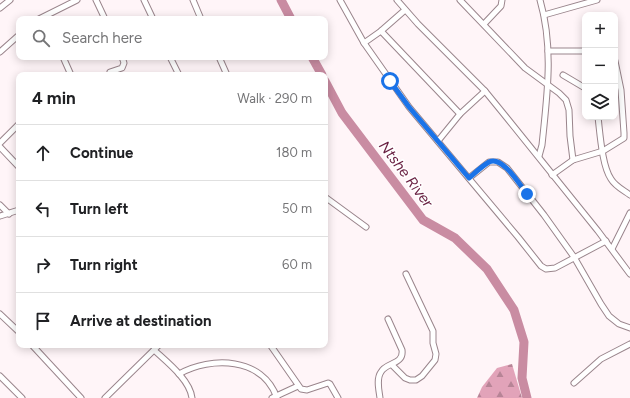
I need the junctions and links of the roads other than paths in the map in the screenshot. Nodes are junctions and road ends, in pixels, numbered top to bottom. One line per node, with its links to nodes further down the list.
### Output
1 (10, 0): 12 (street)
2 (77, 0): 15 (street)
3 (96, 0): 16 (street)
4 (144, 0): 17 (street)
5 (193, 0): 18 (street)
6 (340, 0): 22 (street)
7 (397, 0): 13 (street)
8 (460, 0): 19 (street)
9 (502, 0): 19 (street)
10 (540, 0): 14 (street)
11 (597, 0): 14 (street)
12 (0, 8)
13 (405, 10): 20 (street); 38 (street)
14 (544, 15): 24 (street)
15 (47, 16)
16 (104, 16)
17 (151, 16)
18 (200, 16)
19 (484, 24): 36 (street)
20 (381, 31): 22 (street); 39 (street)
21 (16, 38): 23 (street)
22 (364, 43): 42 (street)
23 (1, 50)
24 (548, 51): 25 (street); 36 (street)
25 (582, 51)
26 (64, 60): 30 (street)
27 (123, 60): 31 (street)
28 (171, 60): 32 (street)
29 (220, 60): 33 (street)
30 (70, 72)
31 (110, 72)
32 (177, 72)
33 (226, 72)
34 (564, 75): 37 (street)
35 (618, 76): 45 (street)
36 (548, 85): 46 (street); 47 (street)
37 (582, 86)
38 (485, 92): 39 (street); 46 (street)
39 (460, 114): 42 (street)
40 (598, 120): 45 (street)
41 (16, 127): 43 (street)
42 (438, 141): 50 (street)
43 (0, 143)
44 (0, 147): 48 (street)
45 (603, 151): 47 (street); 51 (street)
46 (539, 156): 49 (street)
47 (574, 160): 49 (street)
48 (16, 164)
49 (552, 175): 59 (street)
50 (469, 178): 61 (street); 61 (street)
51 (630, 194)
52 (328, 199): 58 (street)
53 (0, 205): 56 (street)
54 (16, 211): 56 (street)
55 (630, 213): 60 (street)
56 (9, 214): 57 (street)
57 (0, 216)
58 (366, 226)
59 (606, 241): 60 (street); 61 (street)
60 (612, 250): 63 (street)
61 (574, 257): 66 (street)
62 (406, 274): 73 (street)
63 (630, 274)
64 (0, 314): 67 (street)
65 (388, 319): 73 (street)
66 (630, 328)
67 (16, 329)
68 (630, 344): 76 (street)
69 (35, 348): 80 (street)
70 (156, 348): 72 (street)
71 (272, 348): 77 (street)
72 (154, 350): 74 (street); 81 (street)
73 (392, 364): 84 (street)
74 (179, 374): 78 (street); 82 (street)
75 (0, 376): 79 (street)
76 (574, 383)
77 (298, 386): 78 (street); 83 (street)
78 (275, 397)
79 (22, 398)
80 (81, 398)
81 (105, 398)
82 (192, 398)
83 (338, 398)
84 (380, 398)

